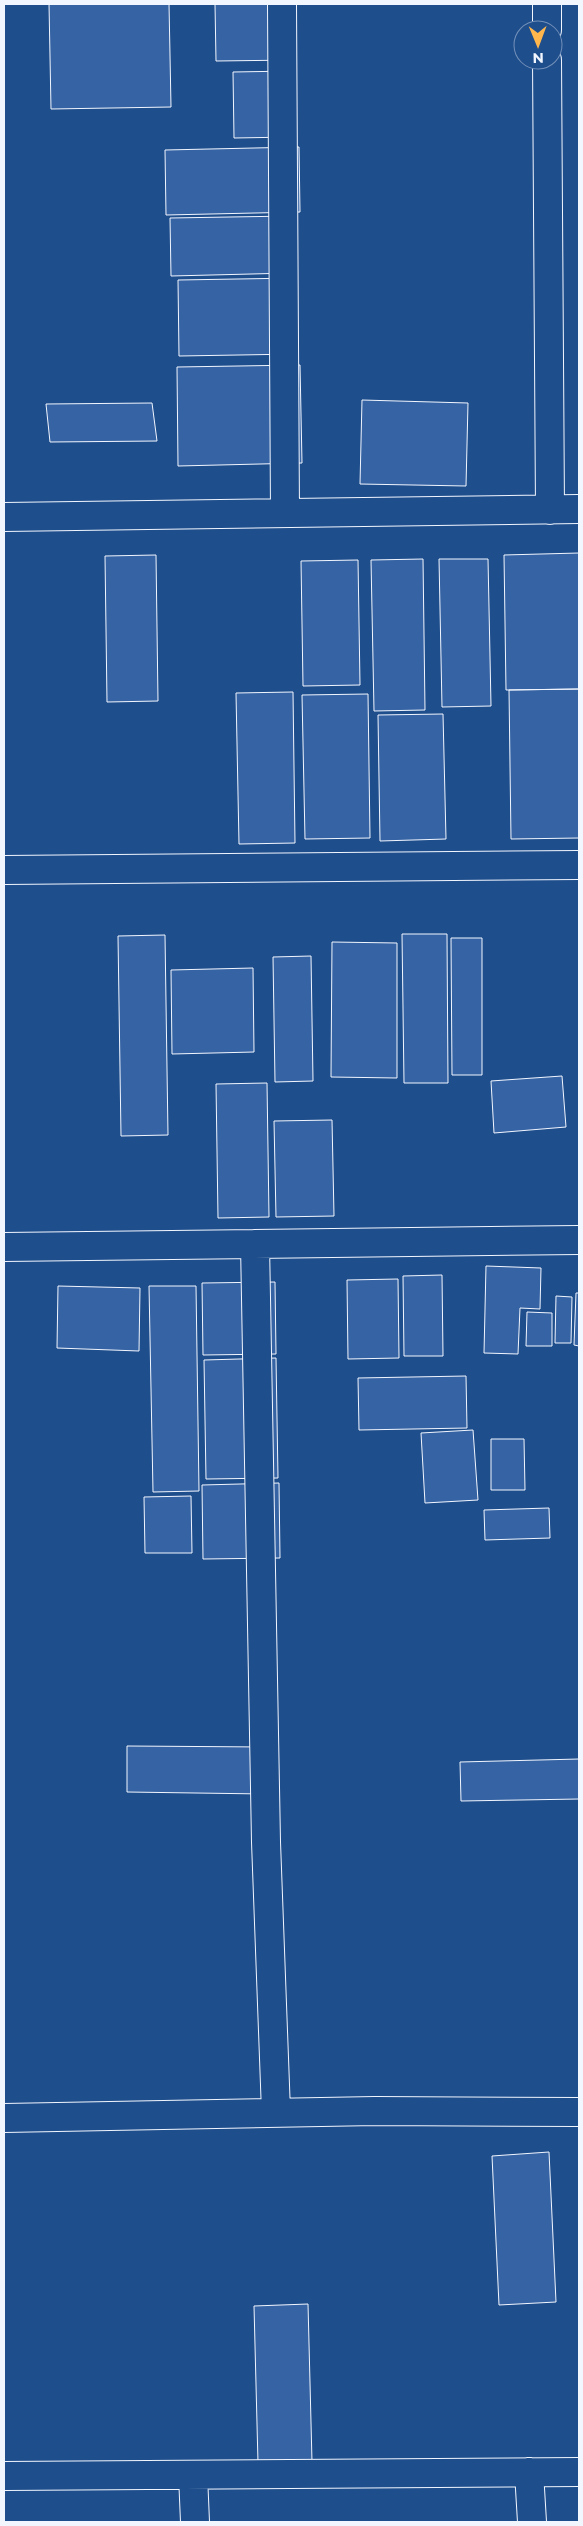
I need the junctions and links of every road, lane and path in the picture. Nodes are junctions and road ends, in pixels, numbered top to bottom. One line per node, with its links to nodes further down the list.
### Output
1 (282, 4): 7 (street)
2 (547, 4): 3 (street)
3 (547, 20)
4 (548, 70): 5 (street)
5 (550, 510): 6 (street); 7 (street)
6 (579, 510)
7 (285, 513): 8 (street)
8 (4, 517)
9 (579, 865): 10 (street)
10 (4, 870)
11 (579, 1240): 12 (street)
12 (255, 1244): 13 (street); 14 (street)
13 (4, 1247)
14 (276, 2112): 15 (street); 16 (street)
15 (579, 2112)
16 (4, 2118)
17 (529, 2472): 18 (street); 19 (street); 22 (street)
18 (579, 2472)
19 (193, 2475): 20 (street); 21 (street)
20 (4, 2476)
21 (195, 2522)
22 (532, 2522)

